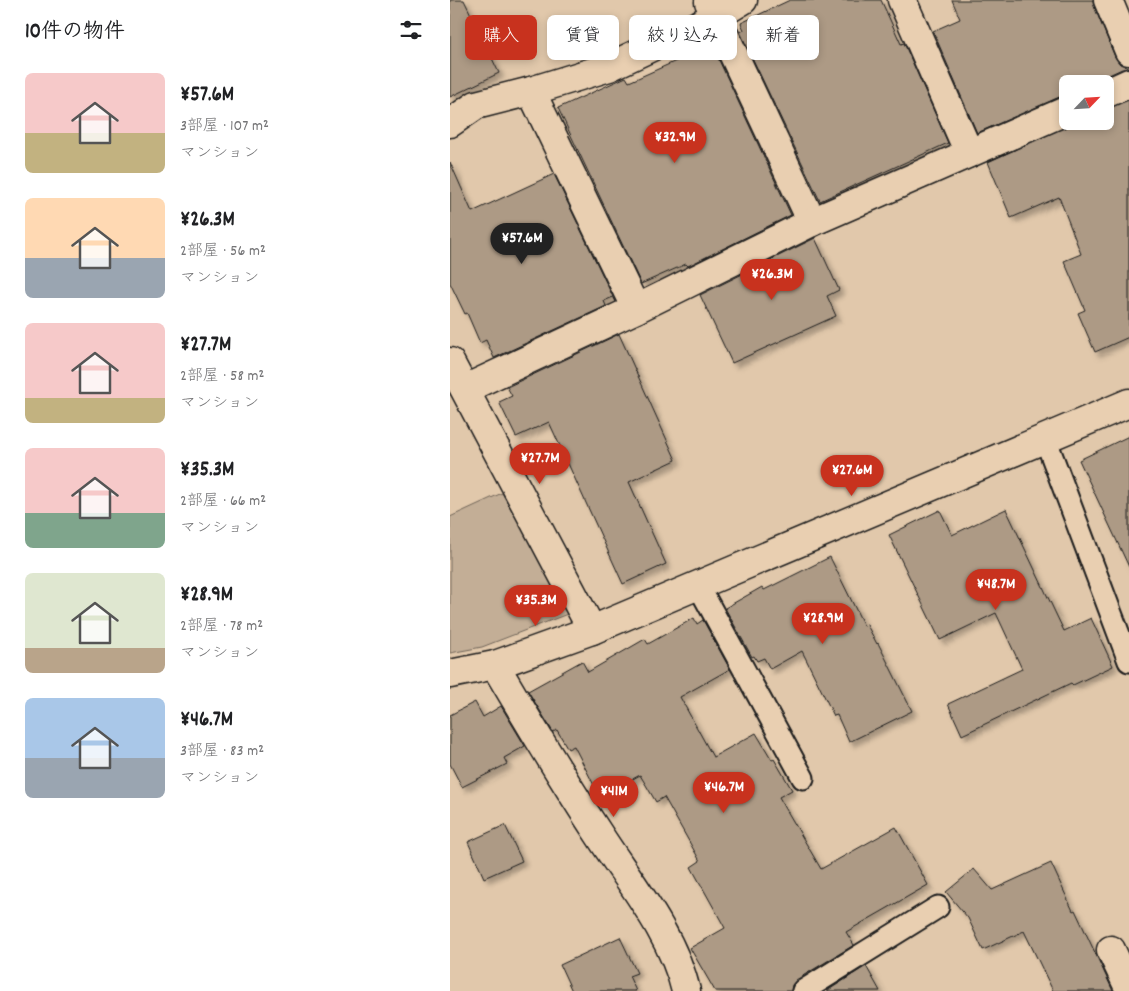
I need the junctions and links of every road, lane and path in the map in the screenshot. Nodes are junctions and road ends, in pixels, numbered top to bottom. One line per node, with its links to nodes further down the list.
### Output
1 (743, 0): 4 (street)
2 (902, 0): 11 (street)
3 (1108, 0): 5 (street)
4 (712, 9): 8 (street); 12 (street)
5 (1129, 51)
6 (1129, 83): 7 (street)
7 (1114, 90)
8 (531, 91): 10 (street); 13 (street)
9 (1059, 114): 11 (street)
10 (450, 123)
11 (969, 153): 12 (street)
12 (812, 222): 13 (street)
13 (636, 309): 15 (street)
14 (450, 362): 15 (street)
15 (465, 389): 19 (street)
16 (1129, 403): 17 (street)
17 (1045, 438): 18 (street); 20 (lane)
18 (698, 585): 19 (street); 23 (lane)
19 (592, 630): 21 (street)
20 (1129, 661)
21 (495, 665): 22 (street); 27 (street)
22 (450, 674)
23 (803, 778)
24 (938, 907): 28 (lane)
25 (1111, 950): 26 (street)
26 (1129, 988)
27 (686, 991)
28 (803, 991)

